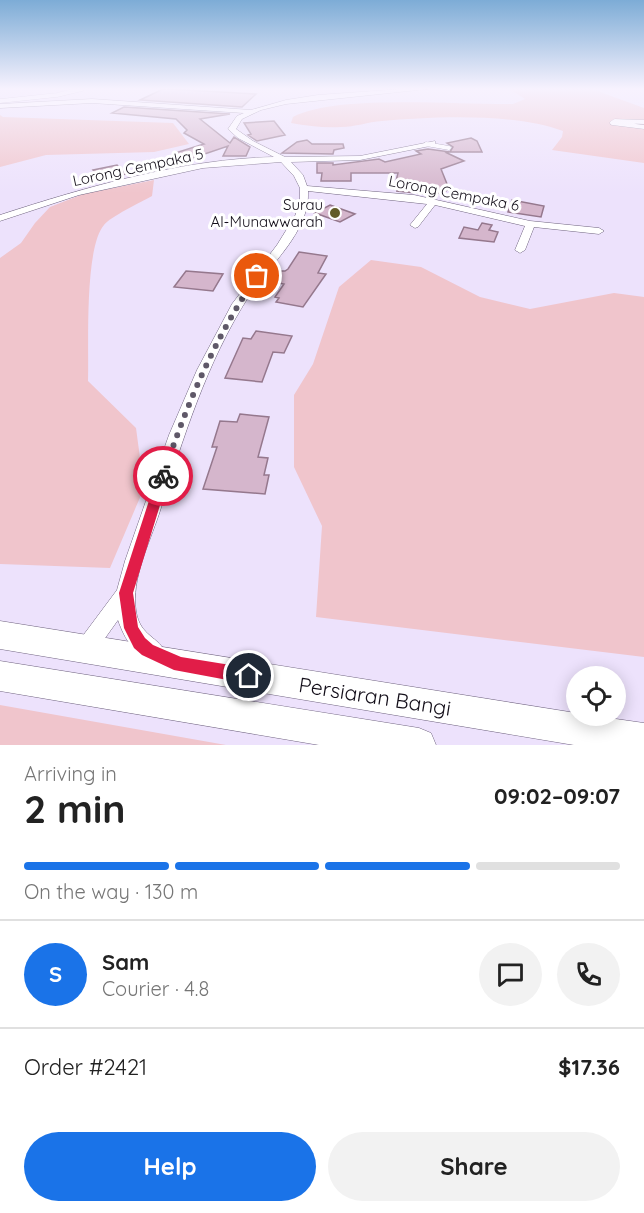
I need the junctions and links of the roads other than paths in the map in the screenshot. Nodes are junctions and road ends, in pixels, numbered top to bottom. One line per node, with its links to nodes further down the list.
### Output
1 (234, 124): 6 (street)
2 (615, 124): 3 (lane)
3 (644, 124)
4 (429, 144): 5 (lane); 6 (street, Lorong Cempaka 5)
5 (449, 148)
6 (285, 160): 7 (street); 9 (street, Lorong Cempaka 5)
7 (304, 188): 8 (street, Lorong Cempaka 6); 14 (street)
8 (434, 201): 10 (street, Lorong Cempaka 6); 11 (street)
9 (0, 218)
10 (530, 224): 12 (street, Lorong Cempaka 6); 13 (street)
11 (415, 225)
12 (599, 231)
13 (520, 250)
14 (126, 593): 16 (street); 17 (street)
15 (0, 635): 16 (main road, Persiaran Bangi)
16 (86, 648): 17 (main road, Persiaran Bangi)
17 (180, 665): 19 (main road, Persiaran Bangi)
18 (0, 676): 20 (main road)
19 (644, 740)
20 (419, 745)

